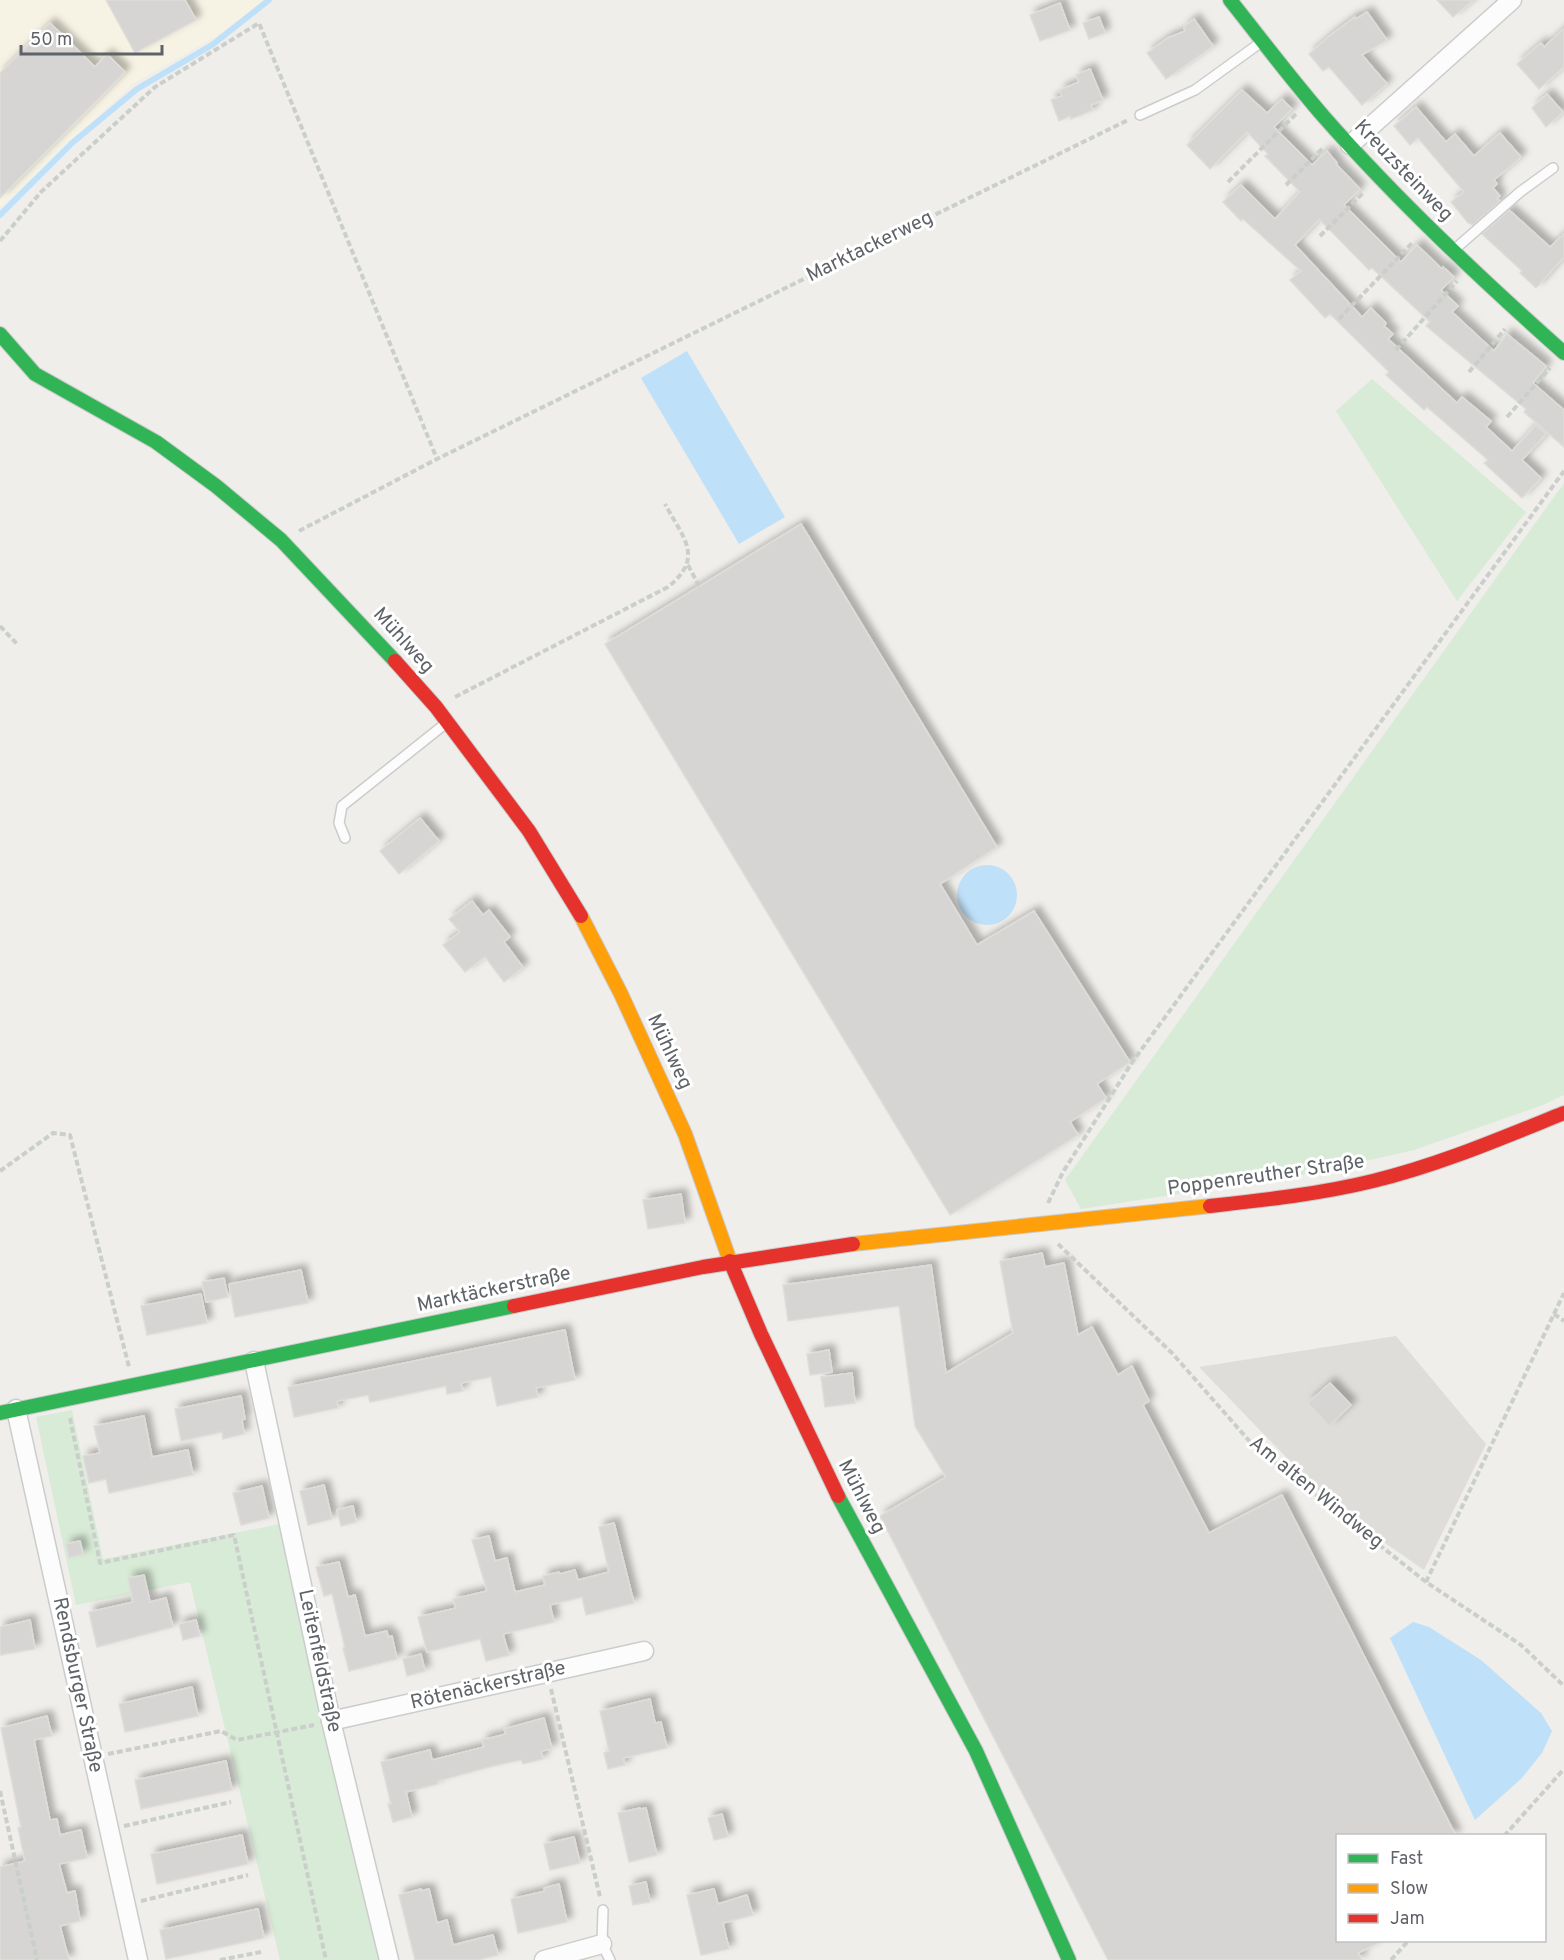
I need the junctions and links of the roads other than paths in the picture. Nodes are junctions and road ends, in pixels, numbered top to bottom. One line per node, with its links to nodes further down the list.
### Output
1 (1230, 0): 3 (street, Kreuzsteinweg)
2 (1512, 0): 5 (street)
3 (1262, 42): 4 (lane); 5 (street, Kreuzsteinweg)
4 (1140, 115)
5 (1344, 139): 7 (street, Kreuzsteinweg)
6 (1553, 168): 7 (lane)
7 (1454, 251): 9 (street, Kreuzsteinweg)
8 (0, 334): 10 (street, Mühlweg)
9 (1564, 352)
10 (447, 722): 11 (lane); 14 (street, Mühlweg)
11 (345, 838)
12 (1564, 1113): 13 (street, Poppenreuther Straße)
13 (1000, 1228): 14 (street, Marktäckerstraße)
14 (730, 1262): 15 (street, Marktäckerstraße); 24 (street, Mühlweg)
15 (254, 1361): 16 (street, Marktäckerstraße); 18 (street, Leitenfeldstraße)
16 (8, 1411): 21 (street, Rendsburger Straße)
17 (644, 1651): 18 (street, Rötenäckerstraße)
18 (331, 1721): 22 (street, Leitenfeldstraße)
19 (603, 1910): 20 (lane)
20 (606, 1952): 23 (street)
21 (138, 1960)
22 (389, 1960)
23 (544, 1960)
24 (1069, 1960)

